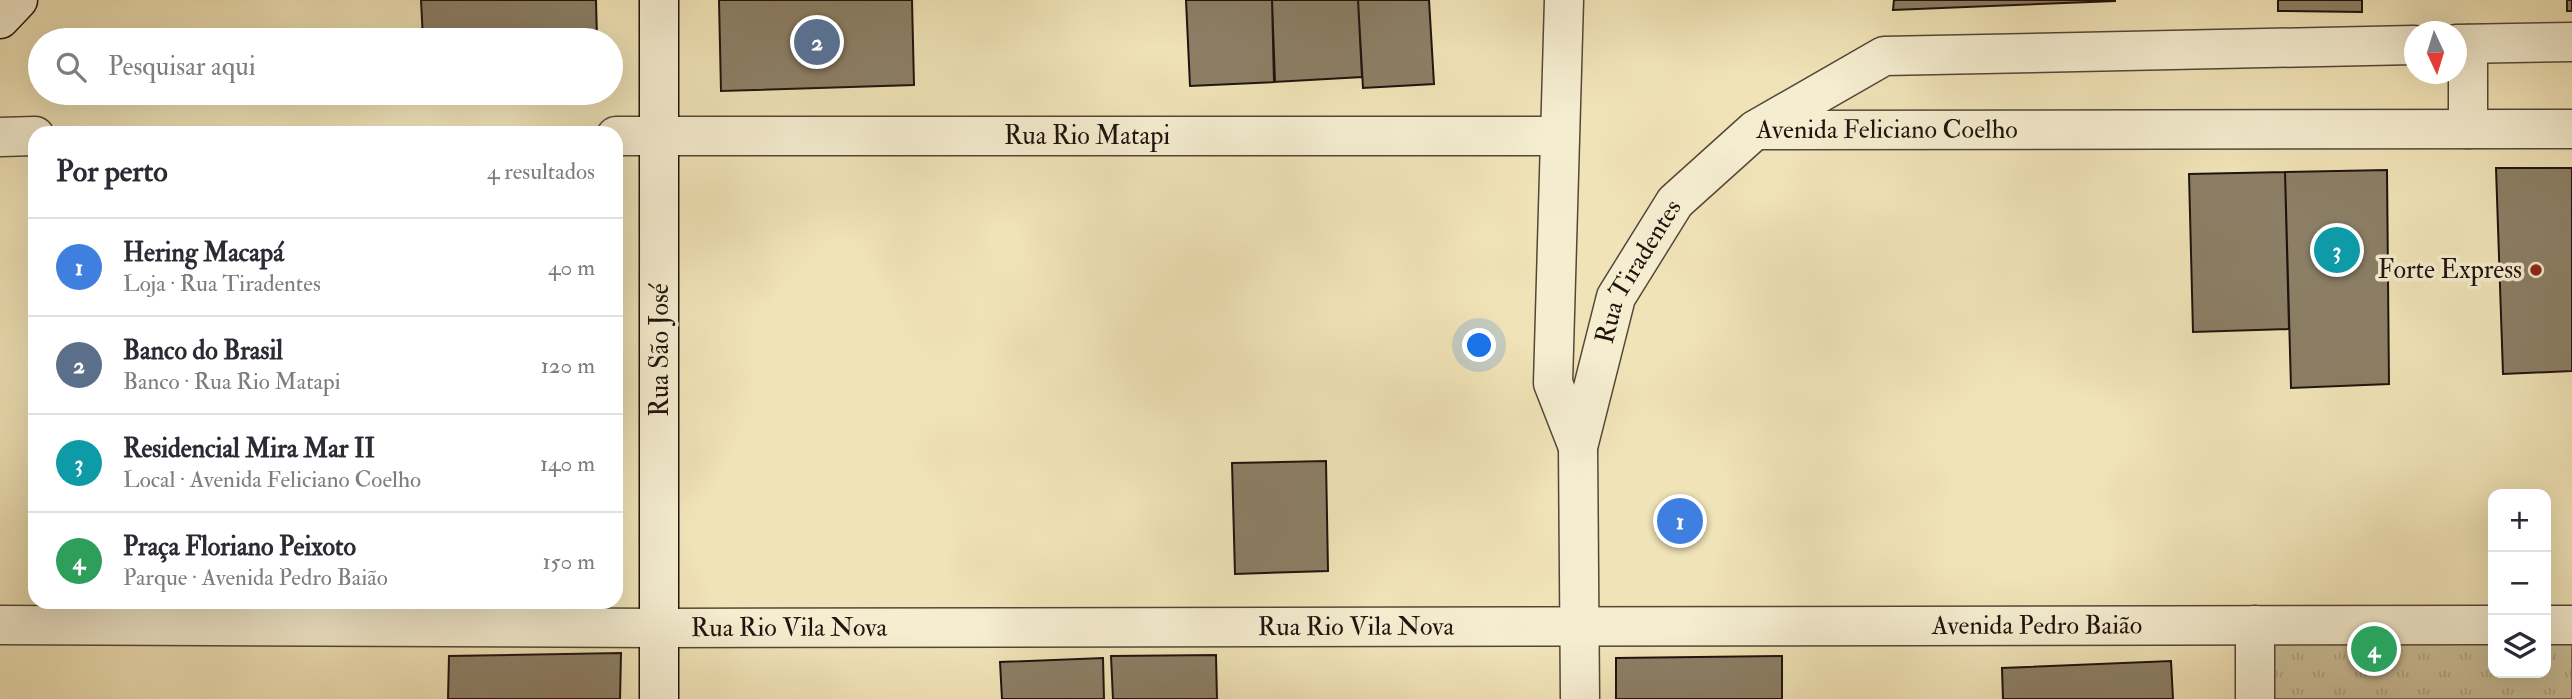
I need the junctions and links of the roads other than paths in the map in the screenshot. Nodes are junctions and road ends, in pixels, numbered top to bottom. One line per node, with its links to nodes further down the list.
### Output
1 (18, 0): 4 (street)
2 (659, 0): 15 (street, Rua São José)
3 (1564, 0): 16 (street, Rua Tiradentes)
4 (0, 19)
5 (2572, 42): 6 (street)
6 (2467, 44)
7 (2404, 45): 11 (street, Avenida Feliciano Coelho)
8 (2465, 84): 9 (street)
9 (2468, 129): 10 (street, Avenida Feliciano Coelho); 11 (street, Avenida Feliciano Coelho)
10 (2572, 129)
11 (1755, 130): 17 (street, Rua Tiradentes)
12 (0, 136): 13 (street)
13 (28, 136)
14 (623, 136): 15 (street, Rua Rio Matapi)
15 (659, 136): 16 (street, Rua Rio Matapi); 24 (street, Rua São José)
16 (1559, 136): 17 (street, Rua Tiradentes)
17 (1578, 447): 23 (street, Rua Tiradentes)
18 (0, 625): 24 (street, Rua Rio Vila Nova)
19 (2255, 625): 20 (street, Avenida Pedro Baião); 23 (street, Avenida Pedro Baião); 27 (street)
20 (2488, 625)
21 (2551, 625): 22 (street)
22 (2572, 625)
23 (1580, 626): 24 (street, Rua Rio Vila Nova); 26 (street, Rua Tiradentes)
24 (660, 628): 25 (street, Rua São José)
25 (659, 699)
26 (1580, 699)
27 (2255, 699)

